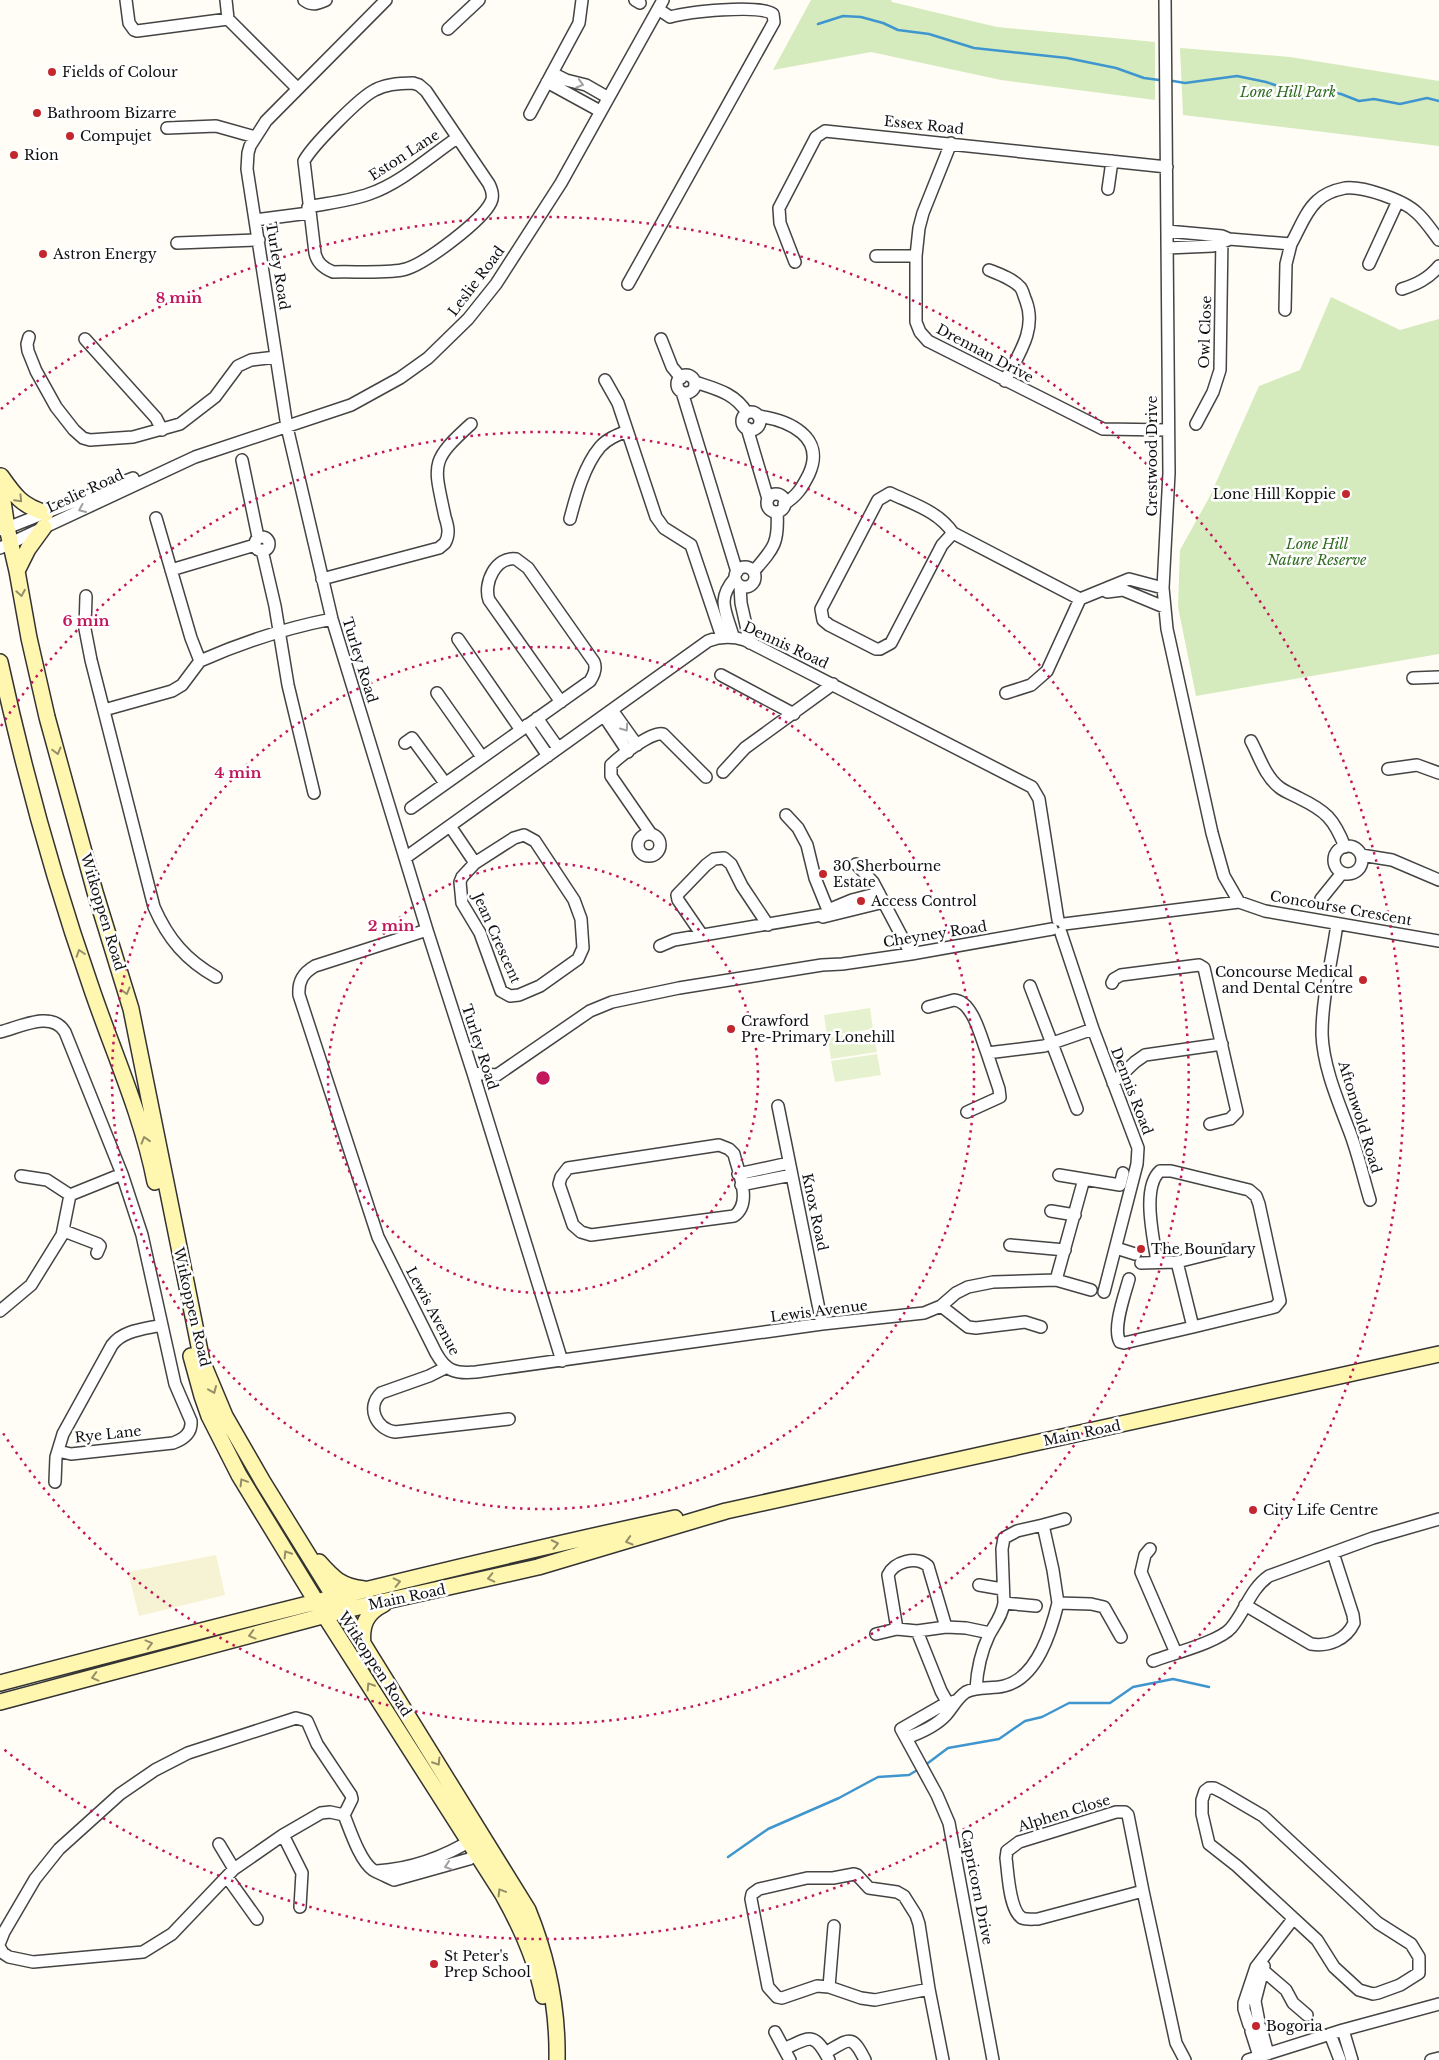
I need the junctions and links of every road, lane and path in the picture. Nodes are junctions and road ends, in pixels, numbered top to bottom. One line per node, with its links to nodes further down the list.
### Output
1 (126, 0): 11 (street)
2 (226, 0): 11 (street)
3 (304, 0): 4 (street)
4 (326, 0)
5 (386, 0): 14 (street, Turley Road)
6 (478, 0): 12 (street)
7 (582, 0): 13 (street)
8 (1165, 0): 23 (street, Crestwood Drive)
9 (660, 5): 10 (street); 15 (street, Leslie Road)
10 (730, 5): 41 (street)
11 (228, 19): 14 (street)
12 (448, 29)
13 (550, 77): 15 (street, one-way to 15); 16 (street); 17 (street)
14 (297, 88): 19 (street, Turley Road)
15 (607, 97): 16 (street, Leslie Road)
16 (600, 111): 56 (street, Leslie Road)
17 (530, 114)
18 (167, 128): 19 (street)
19 (255, 137): 27 (street, Turley Road)
20 (457, 138): 26 (street, Eston Lane); 26 (street); 26 (street)
21 (951, 143): 22 (street, Essex Road); 36 (street, Drennan Drive); 37 (street, Essex Road)
22 (1112, 161): 23 (street, Essex Road); 24 (street)
23 (1166, 167): 28 (street, Crestwood Drive)
24 (1108, 189)
25 (1398, 201): 31 (street); 33 (street); 38 (street)
26 (309, 210): 27 (street, Eston Lane)
27 (256, 220): 29 (street, Turley Road)
28 (1167, 230): 30 (street); 34 (street, Crestwood Drive)
29 (258, 240): 32 (street); 47 (street, Turley Road)
30 (1224, 240): 33 (street); 34 (street); 55 (street, Owl Close)
31 (1439, 240)
32 (178, 242)
33 (1291, 244): 43 (street)
34 (1167, 248): 58 (street, Crestwood Drive)
35 (876, 256): 36 (street)
36 (916, 256): 50 (street, Drennan Drive)
37 (795, 262)
38 (1369, 264)
39 (1439, 266): 42 (street)
40 (990, 270): 50 (street)
41 (628, 284)
42 (1402, 289)
43 (1285, 310)
44 (28, 337): 57 (street)
45 (661, 338): 48 (street)
46 (85, 339): 57 (street)
47 (276, 357): 56 (street, Turley Road); 57 (street)
48 (681, 378): 51 (street); 52 (street)
49 (605, 380): 59 (street)
50 (1005, 381): 58 (street, Drennan Drive)
51 (695, 382): 52 (street); 53 (street)
52 (682, 392): 75 (street)
53 (753, 414): 63 (street); 63 (street)
54 (471, 424): 74 (street)
55 (1196, 424)
56 (287, 427): 65 (street, Leslie Road); 74 (street, Turley Road)
57 (162, 430)
58 (1168, 430): 76 (street, Crestwood Drive)
59 (627, 431): 66 (street); 85 (street)
60 (242, 460): 69 (street)
61 (0, 475): 65 (main road, one-way to 65)
62 (0, 482): 67 (main road, Witkoppen Road)
63 (781, 508): 73 (street)
64 (156, 518): 71 (street)
65 (45, 520): 67 (street, Leslie Road); 70 (street, Leslie Road); 72 (main road)
66 (570, 520)
67 (4, 530): 70 (main road, Witkoppen Road)
68 (953, 533): 68 (street); 79 (street)
69 (258, 544): 71 (street); 84 (street)
70 (5, 546): 72 (main road, Witkoppen Road)
71 (171, 570): 88 (street)
72 (17, 571): 192 (main road, Witkoppen Road, one-way to 192)
73 (754, 571): 75 (street); 75 (street)
74 (322, 579): 83 (street, Turley Road)
75 (737, 579): 81 (street); 82 (street)
76 (1163, 588): 77 (street); 80 (street, Crestwood Drive)
77 (1093, 594): 79 (street); 80 (street)
78 (86, 596): 97 (street)
79 (1080, 599): 95 (street)
80 (1164, 607): 127 (street, Crestwood Drive)
81 (742, 610): 82 (street); 87 (street)
82 (726, 612): 85 (street)
83 (332, 619): 84 (street); 120 (street, Turley Road)
84 (278, 632): 88 (street); 113 (street)
85 (728, 637): 87 (street, Dennis Road); 98 (street, Dennis Road)
86 (458, 639): 101 (street)
87 (750, 643): 93 (street, Dennis Road)
88 (200, 661): 97 (street)
89 (0, 662): 199 (main road, Witkoppen Road, one-way to 89)
90 (721, 675): 99 (street)
91 (1439, 677): 92 (street)
92 (1413, 678)
93 (834, 684): 99 (street); 131 (street, Dennis Road)
94 (437, 693): 107 (street)
95 (1006, 694)
96 (560, 702): 96 (street); 100 (street)
97 (104, 710): 137 (street)
98 (608, 713): 104 (street, Dennis Road); 105 (street)
99 (794, 714): 109 (street)
100 (537, 718): 101 (street); 104 (street)
101 (524, 728): 106 (street); 107 (street)
102 (1251, 741): 118 (street)
103 (405, 743): 112 (street)
104 (558, 748): 106 (street, Dennis Road)
105 (633, 749): 111 (street); 117 (street)
106 (548, 756): 116 (street, Dennis Road)
107 (482, 757): 112 (street)
108 (1388, 769): 110 (street)
109 (723, 772)
110 (1439, 773)
111 (706, 777)
112 (445, 783): 114 (street)
113 (314, 793)
114 (410, 808)
115 (786, 815): 128 (street)
116 (453, 824): 120 (street, Dennis Road); 121 (street)
117 (651, 834)
118 (1345, 847): 119 (street); 123 (street)
119 (1361, 855): 123 (street); 124 (street)
120 (405, 858): 132 (street, Turley Road)
121 (478, 861): 121 (street, Jean Crescent)
122 (856, 864): 125 (street)
123 (1342, 873): 126 (street)
124 (1439, 880)
125 (881, 897): 128 (street); 136 (street)
126 (1320, 899)
127 (1239, 902): 129 (street, Concourse Crescent); 131 (street, Cheyney Road)
128 (827, 913): 130 (street)
129 (1337, 924): 134 (street, Concourse Crescent); 161 (street, Aftonwold Road)
130 (768, 925): 133 (street); 133 (street)
131 (1059, 926): 136 (street, Cheyney Road); 141 (street, Dennis Road)
132 (426, 930): 146 (street, Turley Road); 184 (street, Lewis Avenue)
133 (702, 935): 135 (street)
134 (1439, 941)
135 (660, 946)
136 (911, 954): 146 (street, Cheyney Road)
137 (216, 977)
138 (1112, 983): 144 (street)
139 (1030, 986): 143 (street)
140 (928, 1007): 145 (street)
141 (1093, 1029): 143 (street); 147 (street, Dennis Road)
142 (0, 1032): 154 (street, Rye Lane)
143 (1052, 1044): 145 (street); 149 (street)
144 (1222, 1044): 147 (street); 151 (street)
145 (987, 1053): 150 (street)
146 (474, 1073): 183 (street, Turley Road)
147 (1114, 1083): 168 (street, Dennis Road)
148 (778, 1106): 152 (street, Knox Road)
149 (1077, 1109)
150 (967, 1112)
151 (1210, 1124)
152 (789, 1163): 155 (street, Knox Road); 158 (street)
153 (1122, 1173): 159 (street)
154 (122, 1174): 160 (street); 179 (street, Rye Lane)
155 (792, 1175): 158 (street); 178 (street, Knox Road)
156 (1059, 1175): 159 (street)
157 (21, 1176): 160 (street)
158 (739, 1179): 158 (street)
159 (1084, 1179): 163 (street)
160 (70, 1195): 164 (street)
161 (1370, 1200)
162 (1051, 1211): 163 (street)
163 (1075, 1215): 166 (street)
164 (64, 1231): 169 (street); 177 (street)
165 (1010, 1245): 166 (street)
166 (1065, 1250): 173 (street)
167 (1225, 1250): 171 (street)
168 (1115, 1252): 170 (street); 175 (street, Dennis Road)
169 (97, 1253)
170 (1143, 1259): 171 (street); 181 (street)
171 (1177, 1262): 181 (street)
172 (1129, 1279): 181 (street)
173 (1056, 1280): 174 (street, Lewis Avenue); 176 (street, Lewis Avenue)
174 (1091, 1290)
175 (1104, 1292)
176 (942, 1306): 178 (street, Lewis Avenue); 180 (street)
177 (2, 1307)
178 (822, 1324): 183 (street, Lewis Avenue)
179 (162, 1325): 186 (street, Rye Lane); 186 (street, Rye Lane)
180 (1041, 1327)
181 (1193, 1327)
182 (1439, 1354): 188 (main road, Main Road)
183 (562, 1361): 184 (street, Lewis Avenue)
184 (445, 1368): 185 (street)
185 (509, 1419)
186 (58, 1451): 187 (street)
187 (55, 1482)
188 (726, 1511): 196 (main road, Main Road, one-way to 188); 198 (main road, Main Road, one-way to 198)
189 (1439, 1519): 194 (street)
190 (1064, 1520): 191 (street)
191 (1043, 1525): 197 (street); 201 (street)
192 (297, 1539): 196 (main road); 202 (main road, Witkoppen Road)
193 (1150, 1549): 213 (street)
194 (1333, 1553): 203 (street); 203 (street)
195 (979, 1585): 197 (street)
196 (366, 1589): 202 (main road, Main Road)
197 (1002, 1589): 200 (street)
198 (390, 1601): 202 (main road, Main Road); 212 (main road)
199 (317, 1602): 202 (main road, Main Road); 205 (main road, Witkoppen Road); 215 (main road, Main Road, one-way to 199)
200 (1004, 1603): 204 (street); 209 (street)
201 (1058, 1603): 211 (street); 216 (street)
202 (337, 1605): 205 (main road, Main Road); 212 (main road, Witkoppen Road)
203 (1245, 1605): 213 (street)
204 (1036, 1606)
205 (325, 1616): 217 (main road, Main Road, one-way to 217); 222 (main road, Witkoppen Road, one-way to 205)
206 (946, 1627): 207 (street); 208 (street); 209 (street)
207 (897, 1629): 208 (street); 210 (street)
208 (918, 1631): 218 (street)
209 (990, 1633): 216 (street)
210 (876, 1634)
211 (1121, 1636)
212 (363, 1645): 222 (main road, Witkoppen Road, one-way to 222)
213 (1176, 1653): 214 (street)
214 (1153, 1661)
215 (0, 1683)
216 (976, 1689): 218 (street)
217 (0, 1702)
218 (951, 1704): 250 (street, Capricorn Drive)
219 (344, 1815): 220 (street); 222 (street); 229 (street)
220 (283, 1835): 223 (street); 225 (street)
221 (219, 1844): 223 (street)
222 (479, 1844): 231 (main road, Witkoppen Road)
223 (231, 1873): 226 (street); 230 (street)
224 (1143, 1892): 224 (street, Alphen Close); 240 (street, Alphen Close)
225 (300, 1907)
226 (257, 1919)
227 (1293, 1919): 227 (street); 232 (street)
228 (834, 1926): 233 (street)
229 (0, 1942)
230 (0, 1948)
231 (537, 1953): 246 (main road, Witkoppen Road); 247 (main road, Witkoppen Road)
232 (1260, 1969): 236 (street); 243 (street)
233 (829, 1987): 234 (street); 234 (street)
234 (929, 1989): 245 (street)
235 (1439, 2004): 237 (street)
236 (1307, 2015)
237 (1343, 2030): 239 (street); 254 (street)
238 (775, 2032): 241 (street)
239 (1330, 2034): 243 (street); 253 (street)
240 (1176, 2043): 251 (street, Alphen Close); 252 (street, Alphen Close)
241 (784, 2049): 242 (street); 248 (street)
242 (827, 2057): 249 (street)
243 (1259, 2057)
244 (1439, 2058): 255 (street)
245 (940, 2059)
246 (548, 2060)
247 (557, 2060)
248 (790, 2060)
249 (865, 2060)
250 (993, 2060)
251 (1176, 2060)
252 (1185, 2060)
253 (1340, 2060)
254 (1352, 2060)
255 (1431, 2060)

